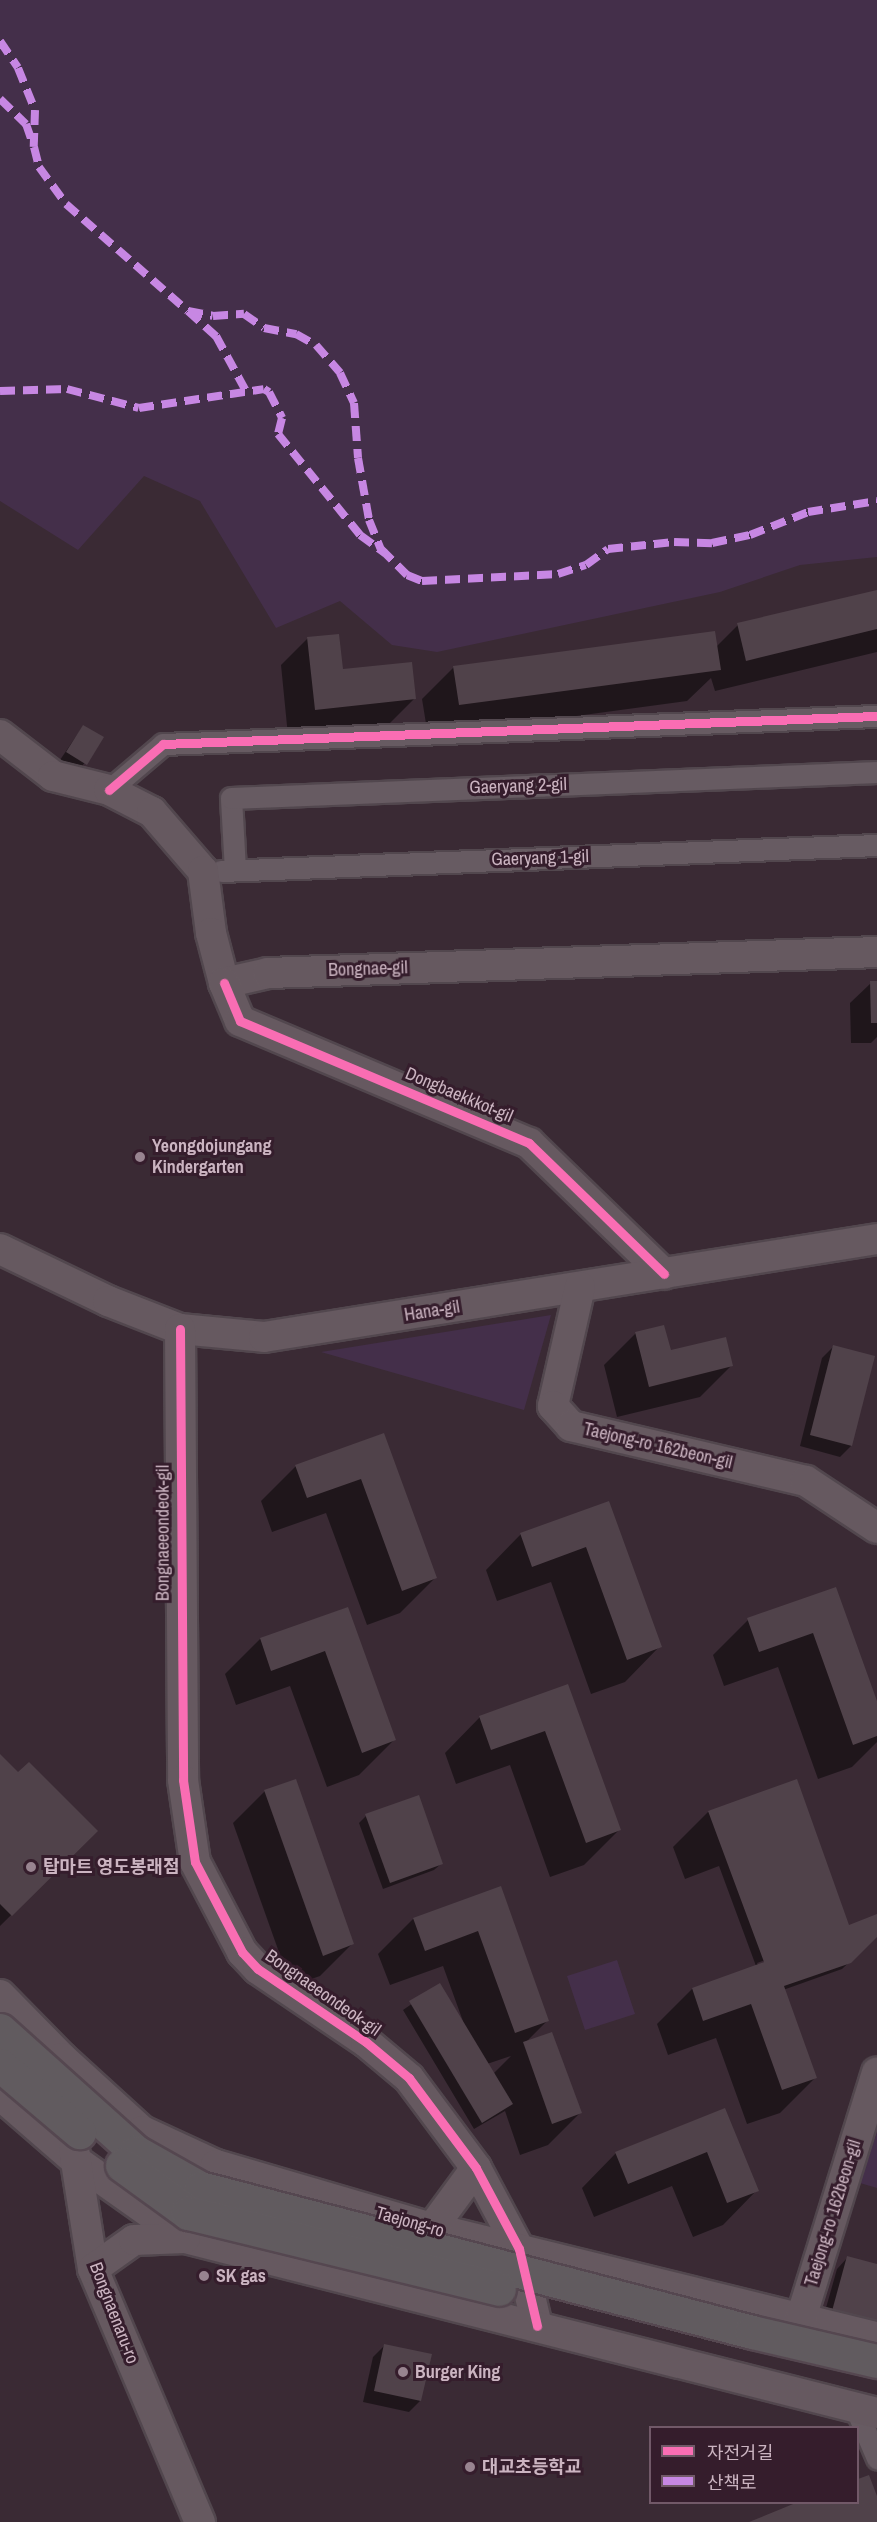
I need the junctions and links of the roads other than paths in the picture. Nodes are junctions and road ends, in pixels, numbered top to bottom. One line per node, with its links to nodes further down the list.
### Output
1 (877, 716): 4 (street)
2 (0, 735): 4 (main road)
3 (877, 772): 6 (street, Gaeryang 2-gil)
4 (109, 790): 7 (main road)
5 (877, 844): 6 (street, Gaeryang 1-gil)
6 (235, 870): 7 (street, Gaeryang 1-gil)
7 (203, 871): 9 (main road)
8 (877, 952): 9 (main road, Bongnae-gil)
9 (224, 983): 12 (main road, Dongbaekkkot-gil)
10 (877, 1239): 12 (main road, Hana-gil)
11 (0, 1249): 14 (main road, Hana-gil)
12 (664, 1274): 13 (main road, Hana-gil)
13 (580, 1287): 14 (main road, Hana-gil); 15 (main road, Taejong-ro 162beon-gil)
14 (180, 1329): 23 (main road, Bongnaeeondeok-gil)
15 (877, 1528)
16 (0, 1995): 18 (main road, Taejong-ro)
17 (0, 2030): 31 (highway, bridge)
18 (62, 2058): 22 (main road, Bongnaenaru-ro); 24 (main road, Taejong-ro)
19 (0, 2065): 32 (highway, bridge)
20 (877, 2073): 28 (main road, Taejong-ro 162beon-gil)
21 (0, 2095): 22 (main road)
22 (75, 2160): 25 (main road); 27 (main road, Bongnaenaru-ro)
23 (476, 2168): 24 (main road); 26 (main road, Bongnaeeondeok-gil)
24 (432, 2228): 26 (main road, Taejong-ro)
25 (185, 2238): 27 (main road); 29 (main road)
26 (519, 2249): 28 (main road, Taejong-ro); 29 (main road, Bongnaeeondeok-gil)
27 (93, 2269): 35 (main road, Bongnaenaru-ro)
28 (801, 2318): 30 (main road, Taejong-ro)
29 (537, 2326): 33 (main road)
30 (877, 2337)
31 (877, 2361)
32 (877, 2383)
33 (866, 2410): 34 (street)
34 (877, 2458)
35 (200, 2522)

